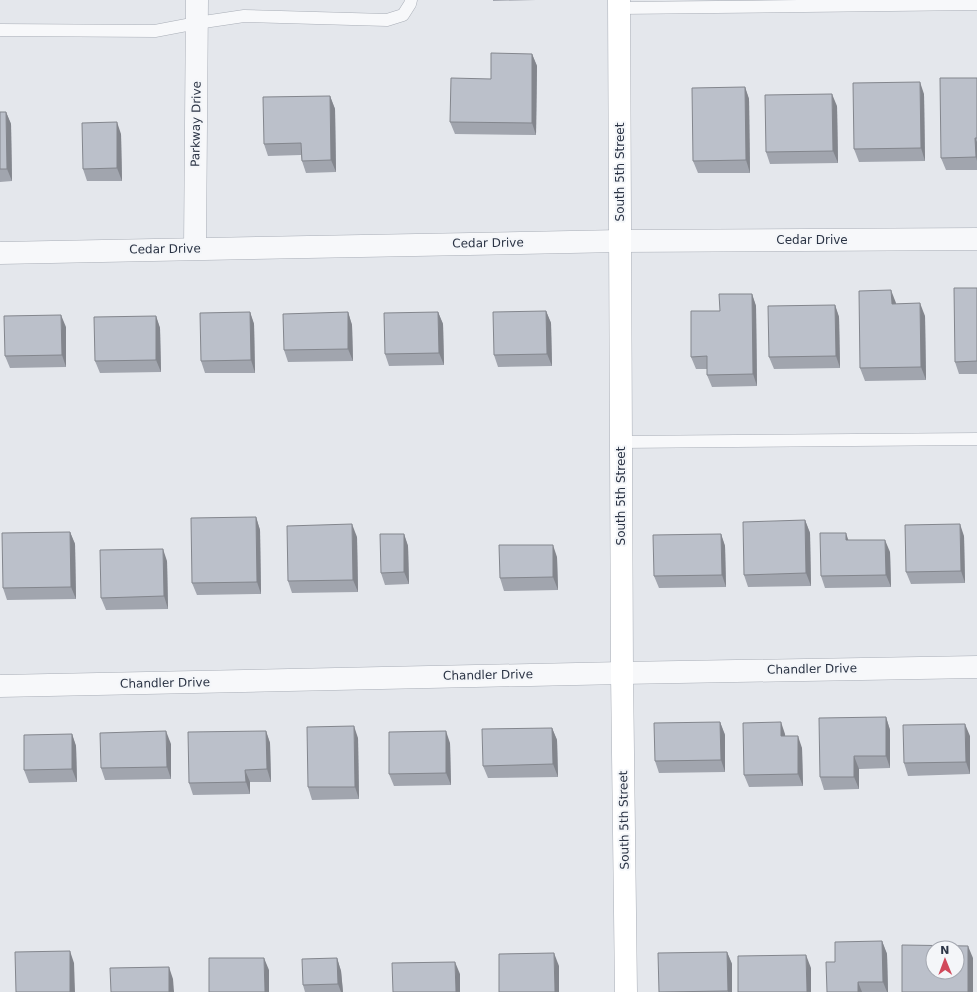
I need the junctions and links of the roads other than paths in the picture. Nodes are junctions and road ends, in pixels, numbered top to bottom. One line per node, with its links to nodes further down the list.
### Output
1 (197, 0): 5 (street, Parkway Drive)
2 (411, 0): 5 (lane)
3 (619, 4): 4 (lane); 8 (street, South 5th Street)
4 (977, 4)
5 (197, 23): 6 (lane); 9 (street, Parkway Drive)
6 (0, 30)
7 (977, 239): 8 (street, Cedar Drive)
8 (620, 241): 9 (street, Cedar Drive); 12 (street, South 5th Street)
9 (195, 248): 10 (street, Cedar Drive)
10 (0, 252)
11 (977, 439): 12 (lane)
12 (621, 442): 14 (street, South 5th Street)
13 (977, 666): 14 (street, Chandler Drive)
14 (622, 672): 15 (street, Chandler Drive); 16 (street, South 5th Street)
15 (0, 686)
16 (626, 992)

